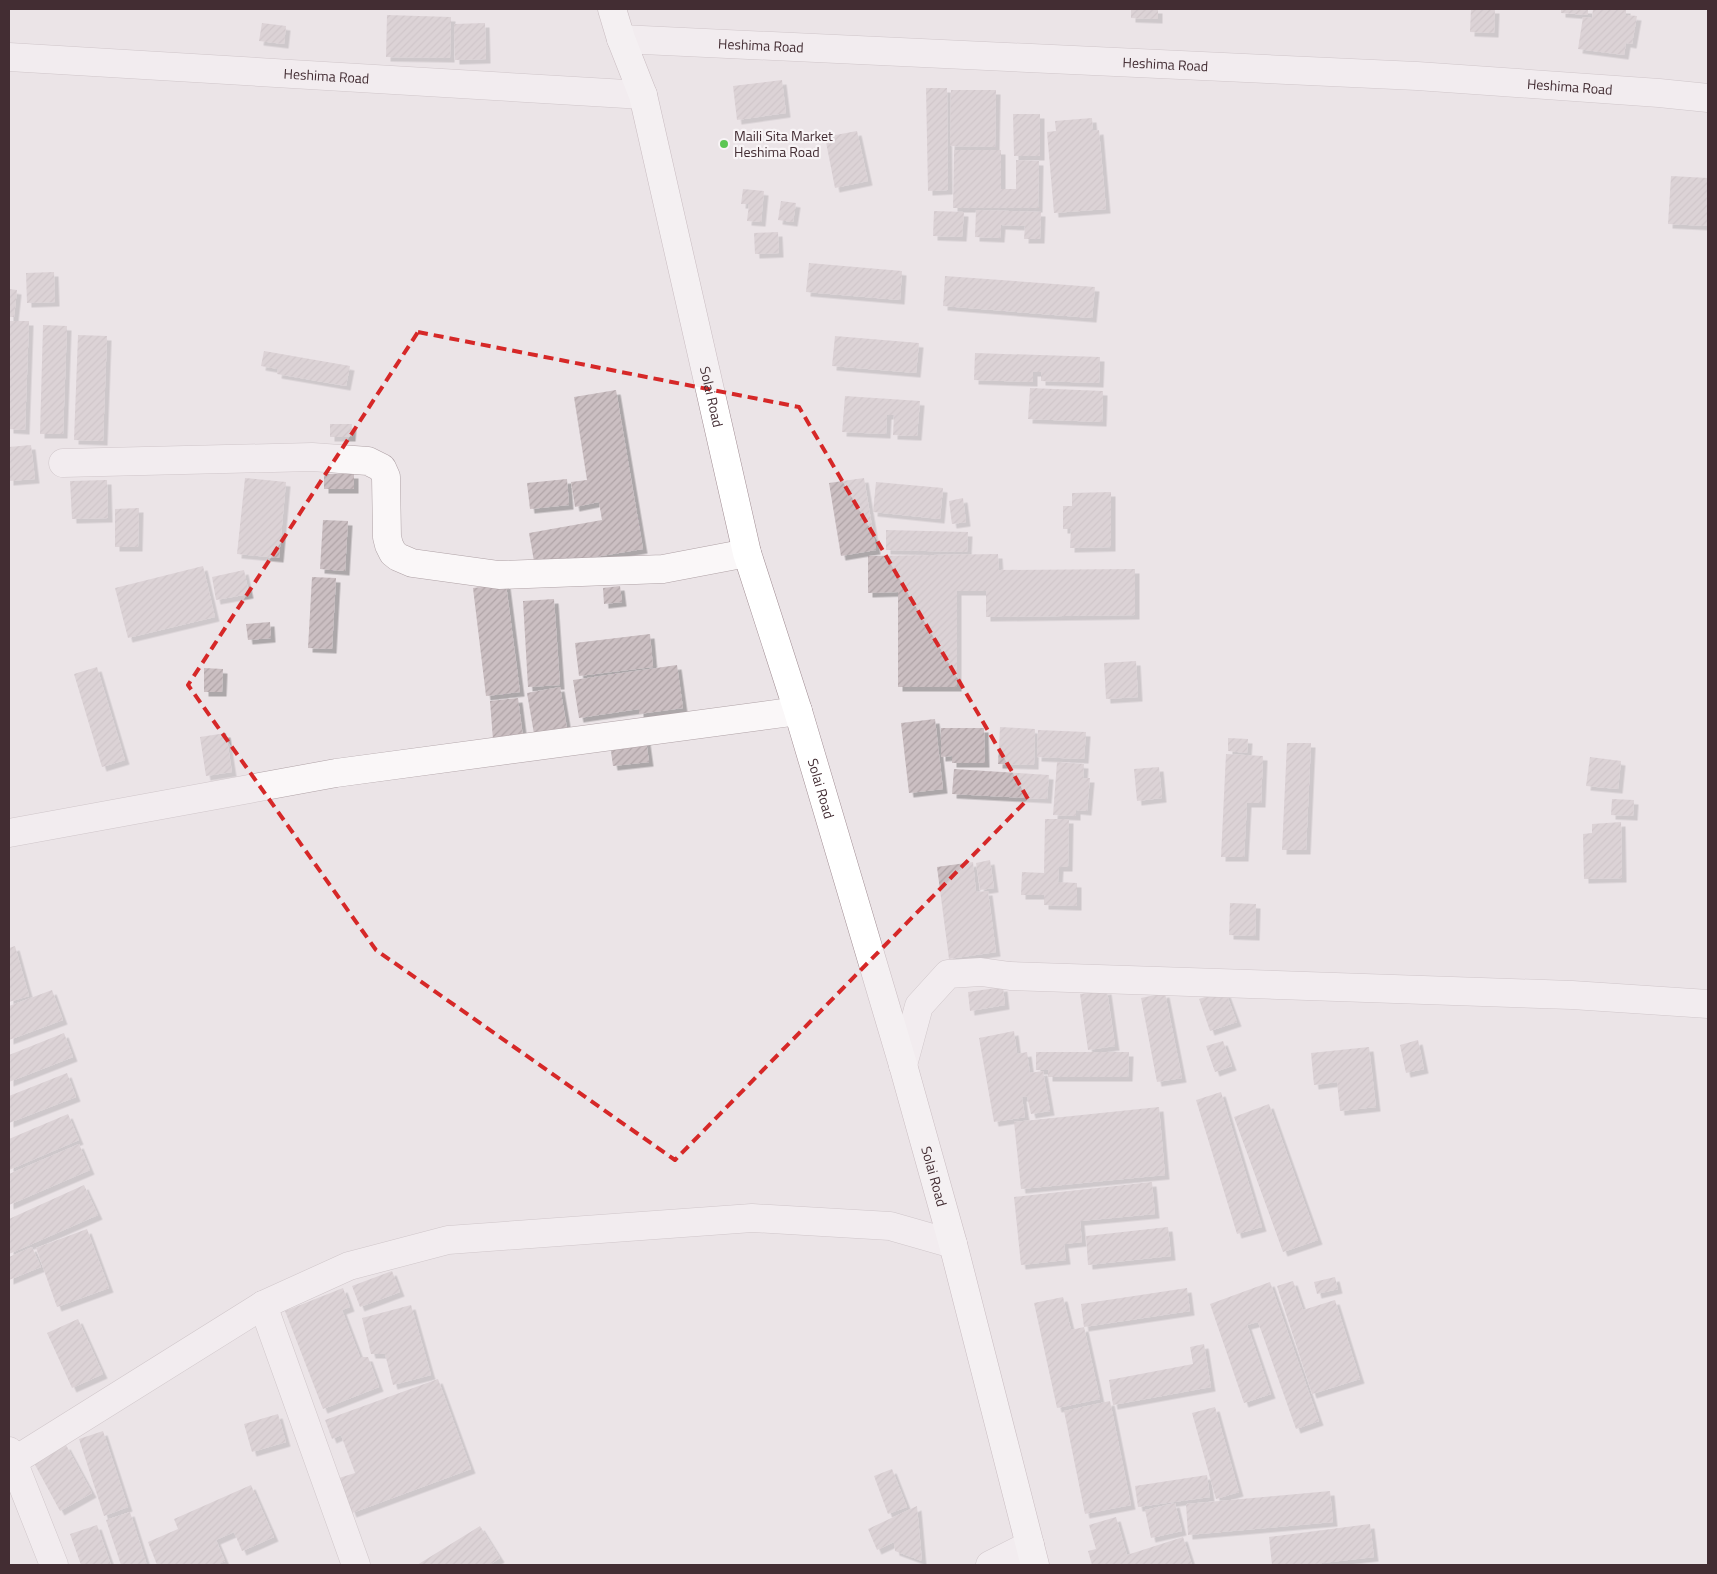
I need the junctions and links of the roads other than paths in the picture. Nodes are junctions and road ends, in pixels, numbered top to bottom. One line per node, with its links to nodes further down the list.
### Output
1 (612, 9): 2 (highway, Solai Road)
2 (622, 39): 4 (highway, Solai Road); 5 (street, Heshima Road)
3 (9, 57): 4 (street, Heshima Road)
4 (642, 95): 7 (highway, Solai Road)
5 (1708, 98)
6 (63, 463): 7 (street)
7 (747, 553): 8 (highway, Solai Road)
8 (798, 711): 9 (street); 11 (highway, Solai Road)
9 (9, 833)
10 (1708, 1004): 11 (street)
11 (903, 1065): 12 (highway, Solai Road)
12 (953, 1244): 13 (street); 15 (highway, Solai Road)
13 (263, 1305): 14 (street); 17 (street)
14 (10, 1459): 16 (street)
15 (1032, 1555): 18 (street)
16 (54, 1565)
17 (356, 1565)
18 (990, 1565)

